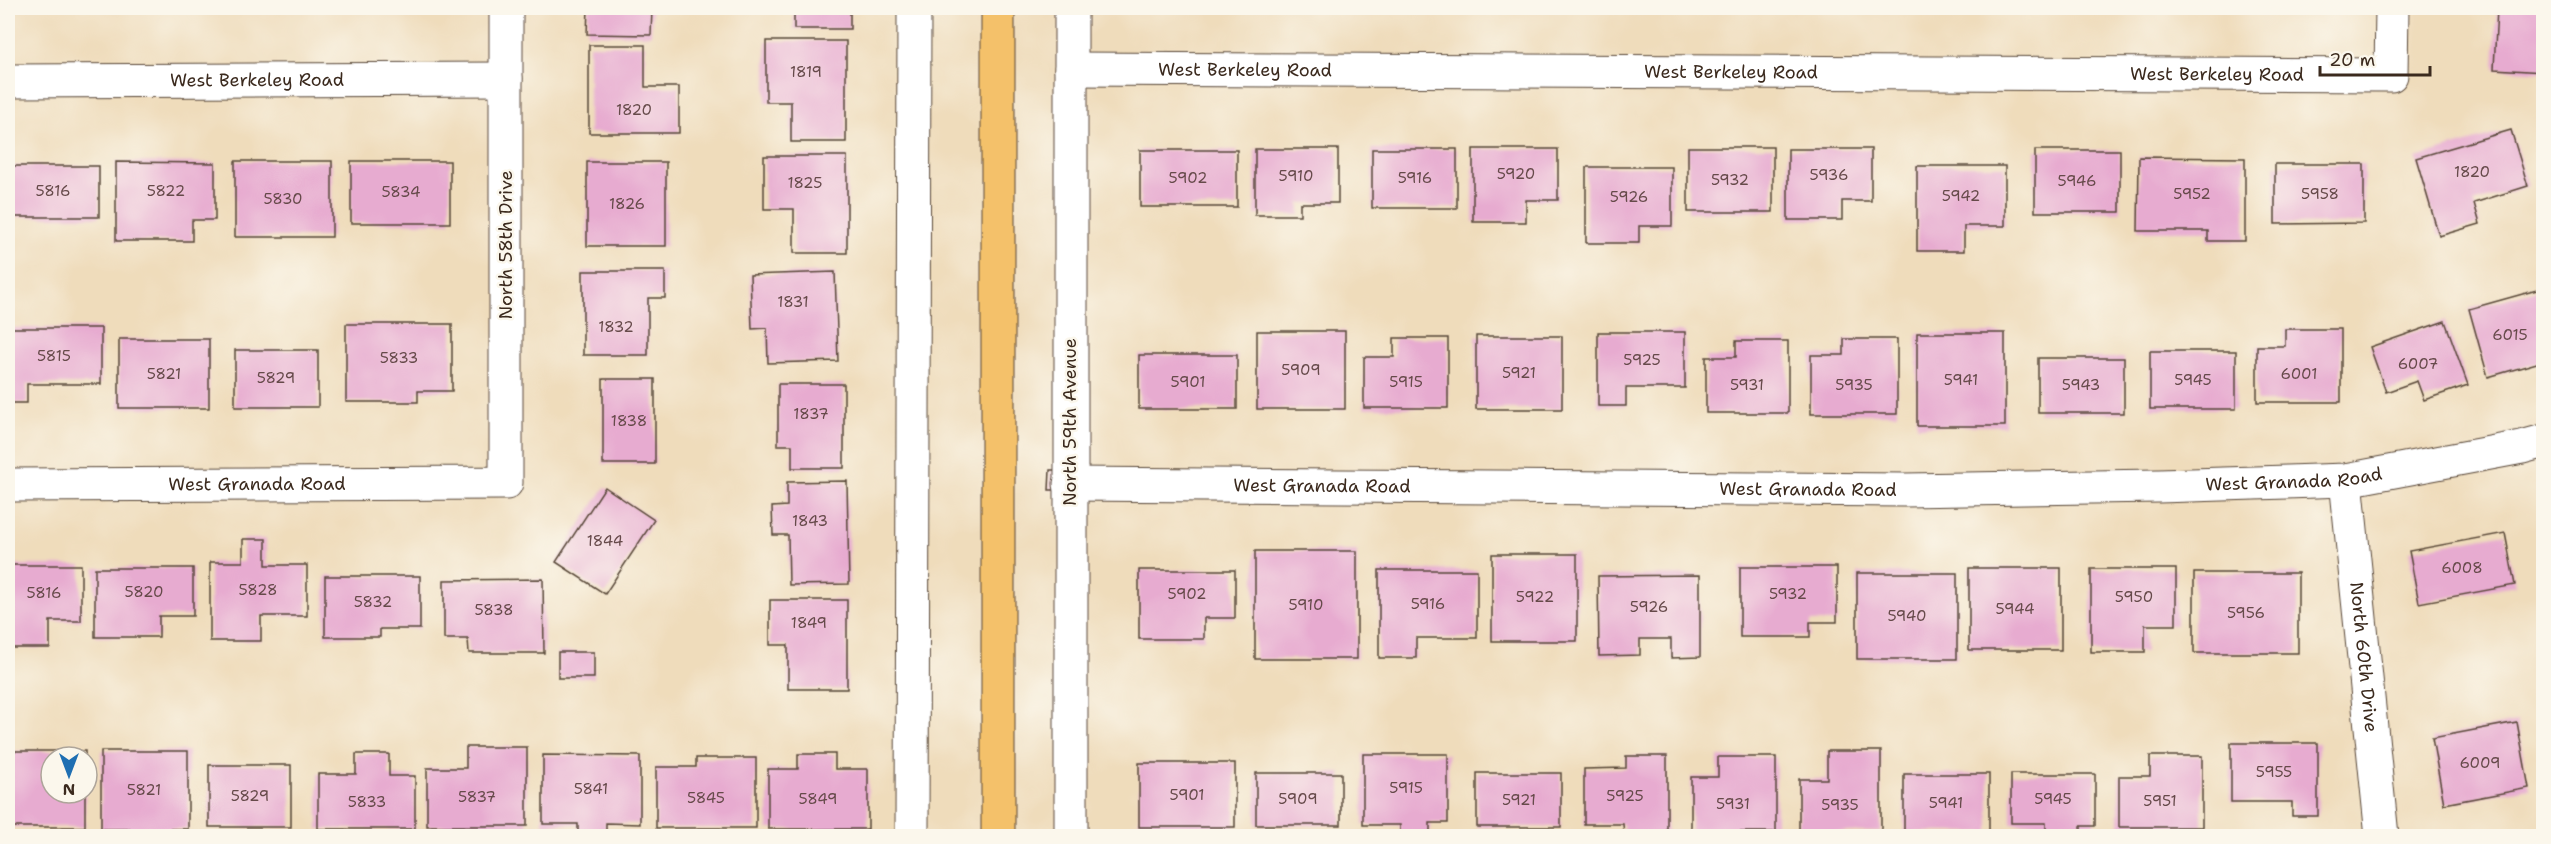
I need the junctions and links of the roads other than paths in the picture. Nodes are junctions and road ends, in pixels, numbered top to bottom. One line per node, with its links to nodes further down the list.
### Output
1 (506, 8): 7 (street, North 58th Drive)
2 (914, 8): 14 (street)
3 (998, 8): 15 (main road)
4 (1071, 8): 6 (street, North 59th Avenue)
5 (2392, 8): 6 (street, West Berkeley Road)
6 (1071, 69): 12 (street, North 59th Avenue)
7 (506, 79): 8 (street, West Berkeley Road); 11 (street, North 58th Drive)
8 (8, 81)
9 (2544, 441): 10 (street, West Granada Road)
10 (2346, 480): 12 (street, West Granada Road); 17 (street, North 60th Drive)
11 (506, 483): 13 (street, West Granada Road)
12 (1070, 484): 16 (street, North 59th Avenue)
13 (8, 485)
14 (912, 837)
15 (998, 837)
16 (1071, 837)
17 (2382, 837)

